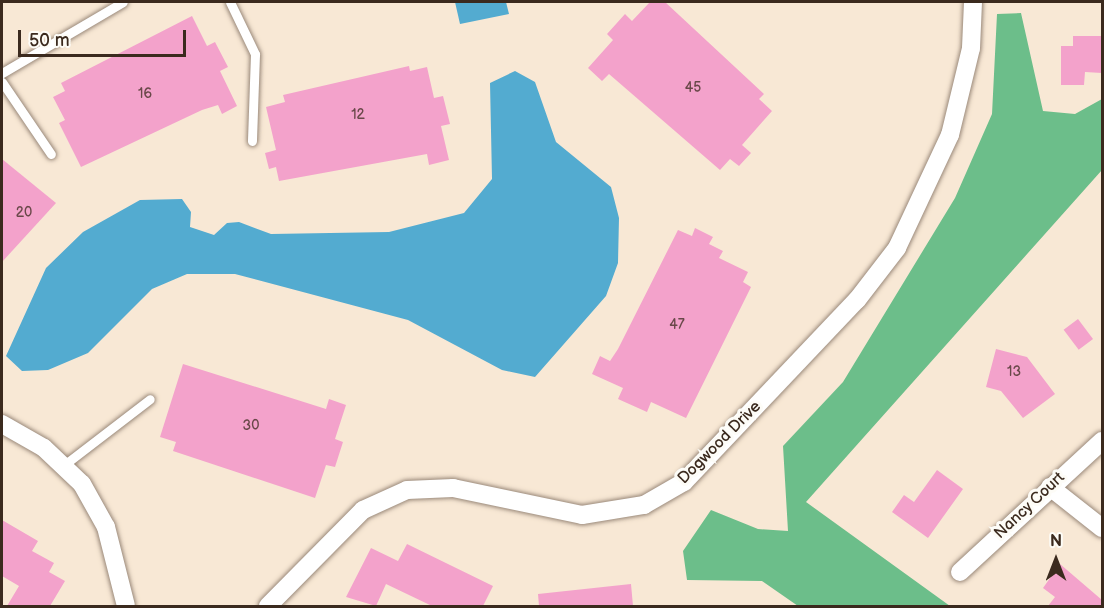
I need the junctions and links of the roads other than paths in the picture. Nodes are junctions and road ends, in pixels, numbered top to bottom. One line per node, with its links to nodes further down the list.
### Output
1 (123, 2): 4 (lane)
2 (231, 2): 6 (lane)
3 (973, 2): 16 (street, Dogwood Drive)
4 (2, 73)
5 (2, 82): 7 (lane)
6 (252, 141)
7 (51, 154)
8 (150, 399): 11 (lane)
9 (2, 424): 11 (street)
10 (1102, 441): 12 (street, Nancy Court)
11 (64, 465): 15 (street)
12 (1050, 487): 13 (street); 14 (street, Nancy Court)
13 (1102, 528)
14 (960, 572)
15 (126, 606)
16 (268, 606)

